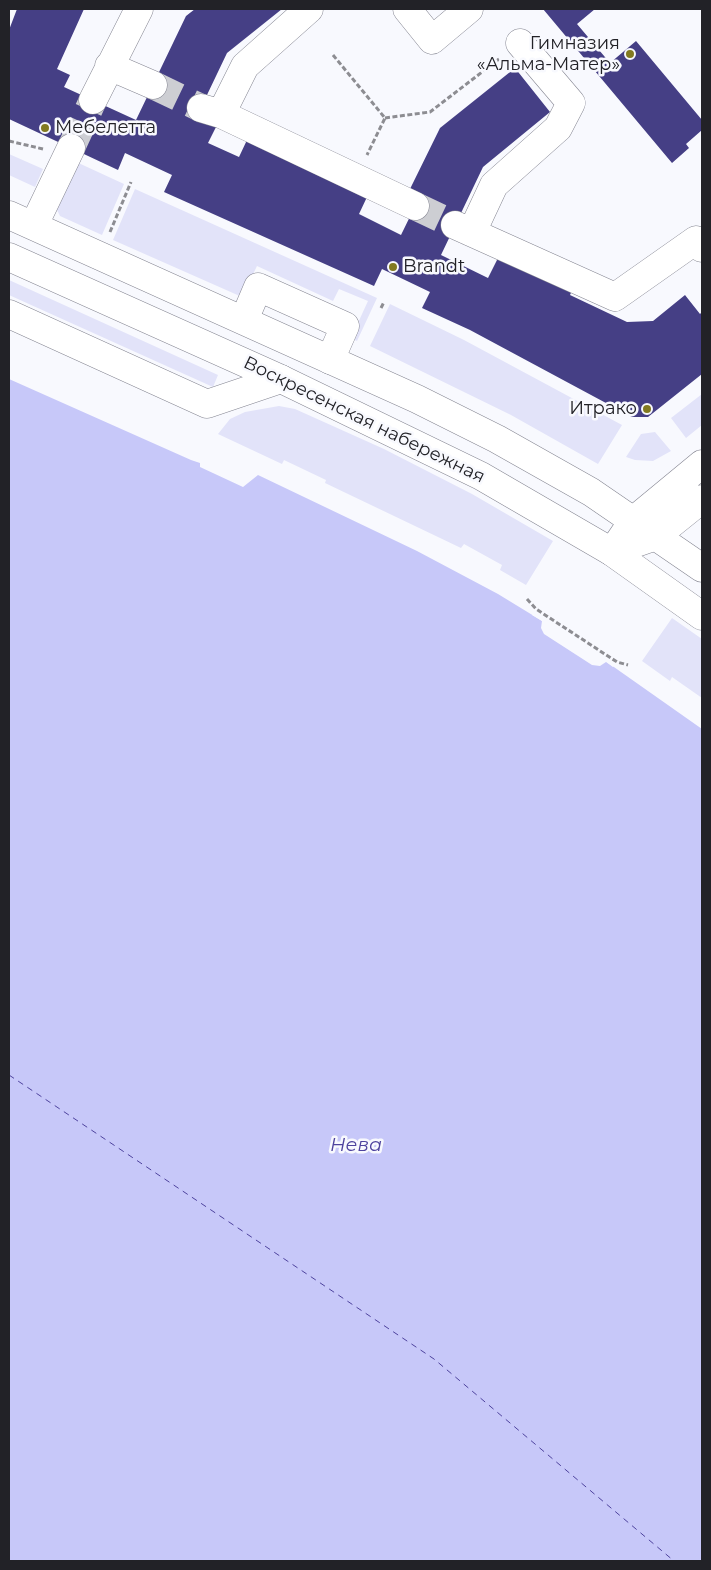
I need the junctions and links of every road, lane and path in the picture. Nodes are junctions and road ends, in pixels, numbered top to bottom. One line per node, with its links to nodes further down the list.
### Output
1 (139, 9): 7 (main road)
2 (309, 9): 13 (main road)
3 (407, 9): 4 (main road)
4 (469, 9)
5 (520, 43): 10 (path); 18 (main road)
6 (332, 55): 10 (path)
7 (109, 66): 8 (main road); 9 (main road)
8 (153, 86)
9 (93, 100)
10 (385, 118): 13 (path)
11 (9, 141): 12 (path)
12 (69, 151): 17 (main road)
13 (355, 178): 15 (main road)
14 (131, 182): 19 (path)
15 (415, 206)
16 (9, 215): 17 (main road)
17 (34, 226): 19 (main road)
18 (700, 241)
19 (100, 255): 24 (main road)
20 (9, 258): 26 (main road, Воскресенская набережная)
21 (384, 302): 22 (path)
22 (381, 308)
23 (9, 314): 26 (main road)
24 (244, 320): 25 (main road); 25 (main road)
25 (330, 360): 29 (main road)
26 (281, 378): 31 (main road, Воскресенская набережная)
27 (702, 464): 29 (main road)
28 (702, 499): 30 (main road)
29 (633, 521): 30 (main road); 31 (main road)
30 (656, 536): 31 (main road); 32 (main road)
31 (612, 552): 34 (main road, Воскресенская набережная)
32 (702, 568)
33 (528, 599): 35 (path)
34 (702, 616)
35 (628, 665)

